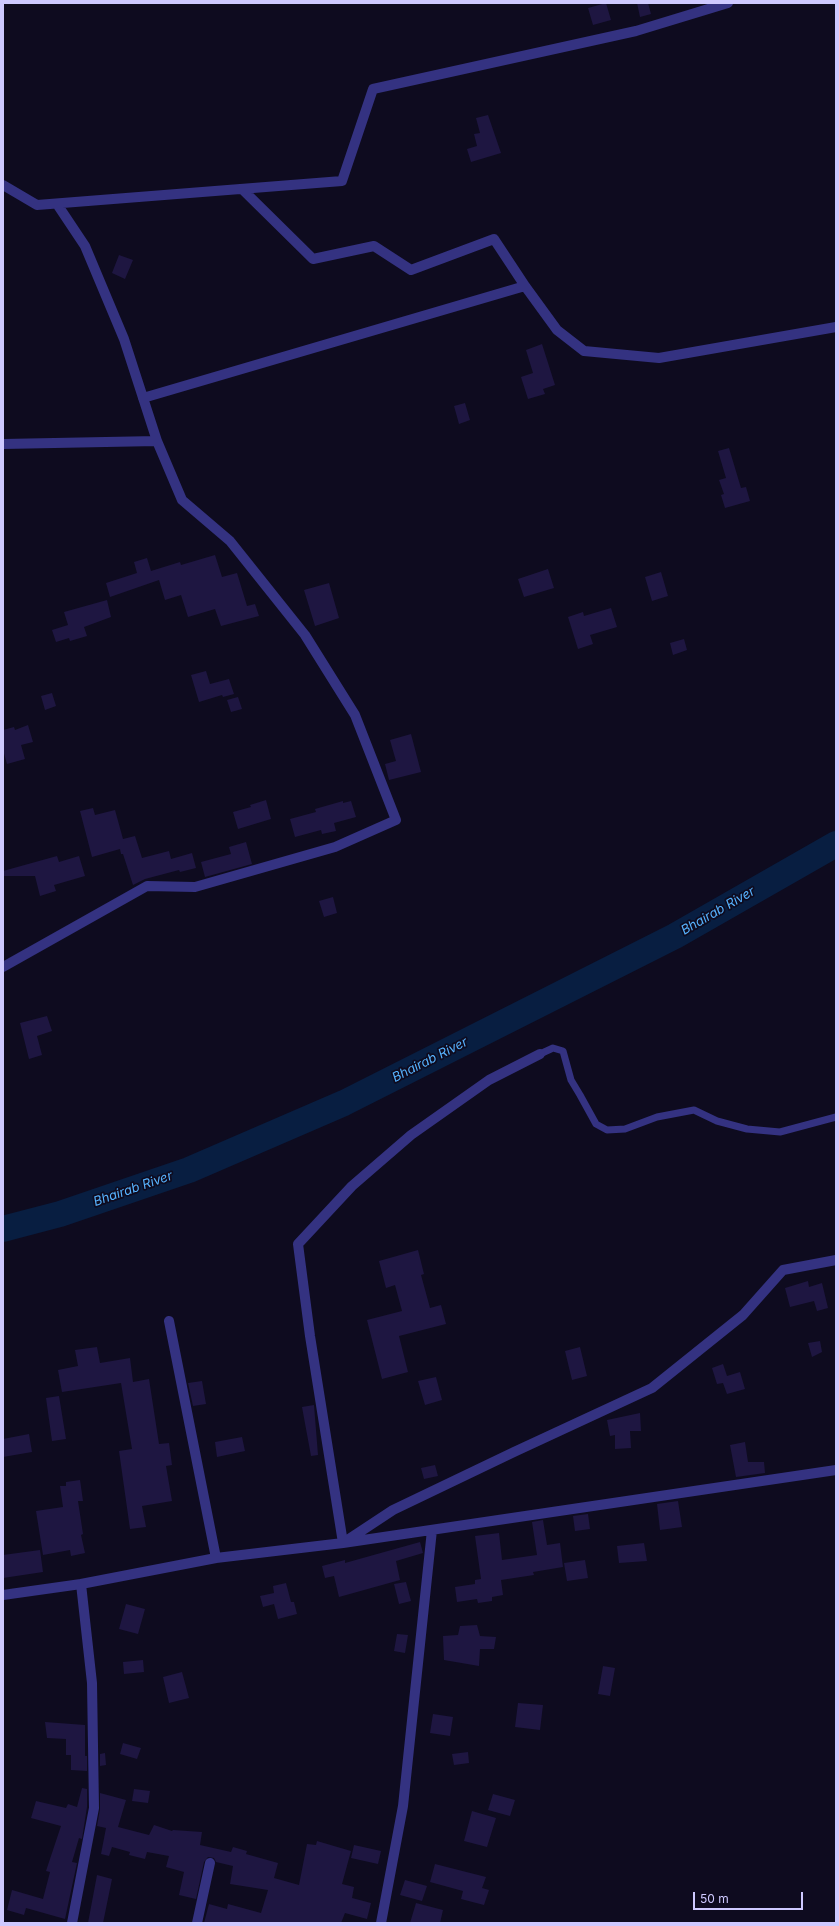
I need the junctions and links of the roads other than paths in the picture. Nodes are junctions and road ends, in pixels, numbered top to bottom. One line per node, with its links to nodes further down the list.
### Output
1 (728, 3): 3 (street)
2 (3, 185): 4 (street)
3 (242, 189): 4 (street); 5 (street)
4 (56, 204): 7 (street)
5 (525, 286): 6 (street); 7 (street)
6 (836, 327)
7 (143, 398): 8 (street)
8 (157, 441): 9 (street); 10 (street)
9 (3, 444)
10 (3, 967)
11 (540, 1054): 12 (lane); 17 (street)
12 (836, 1117)
13 (836, 1260): 17 (street)
14 (169, 1320): 18 (street)
15 (836, 1470): 16 (street)
16 (432, 1530): 17 (street); 24 (street)
17 (343, 1543): 18 (street)
18 (216, 1558): 19 (street)
19 (81, 1584): 20 (street); 22 (street)
20 (3, 1596)
21 (210, 1863): 23 (street)
22 (72, 1923)
23 (197, 1923)
24 (380, 1923)

